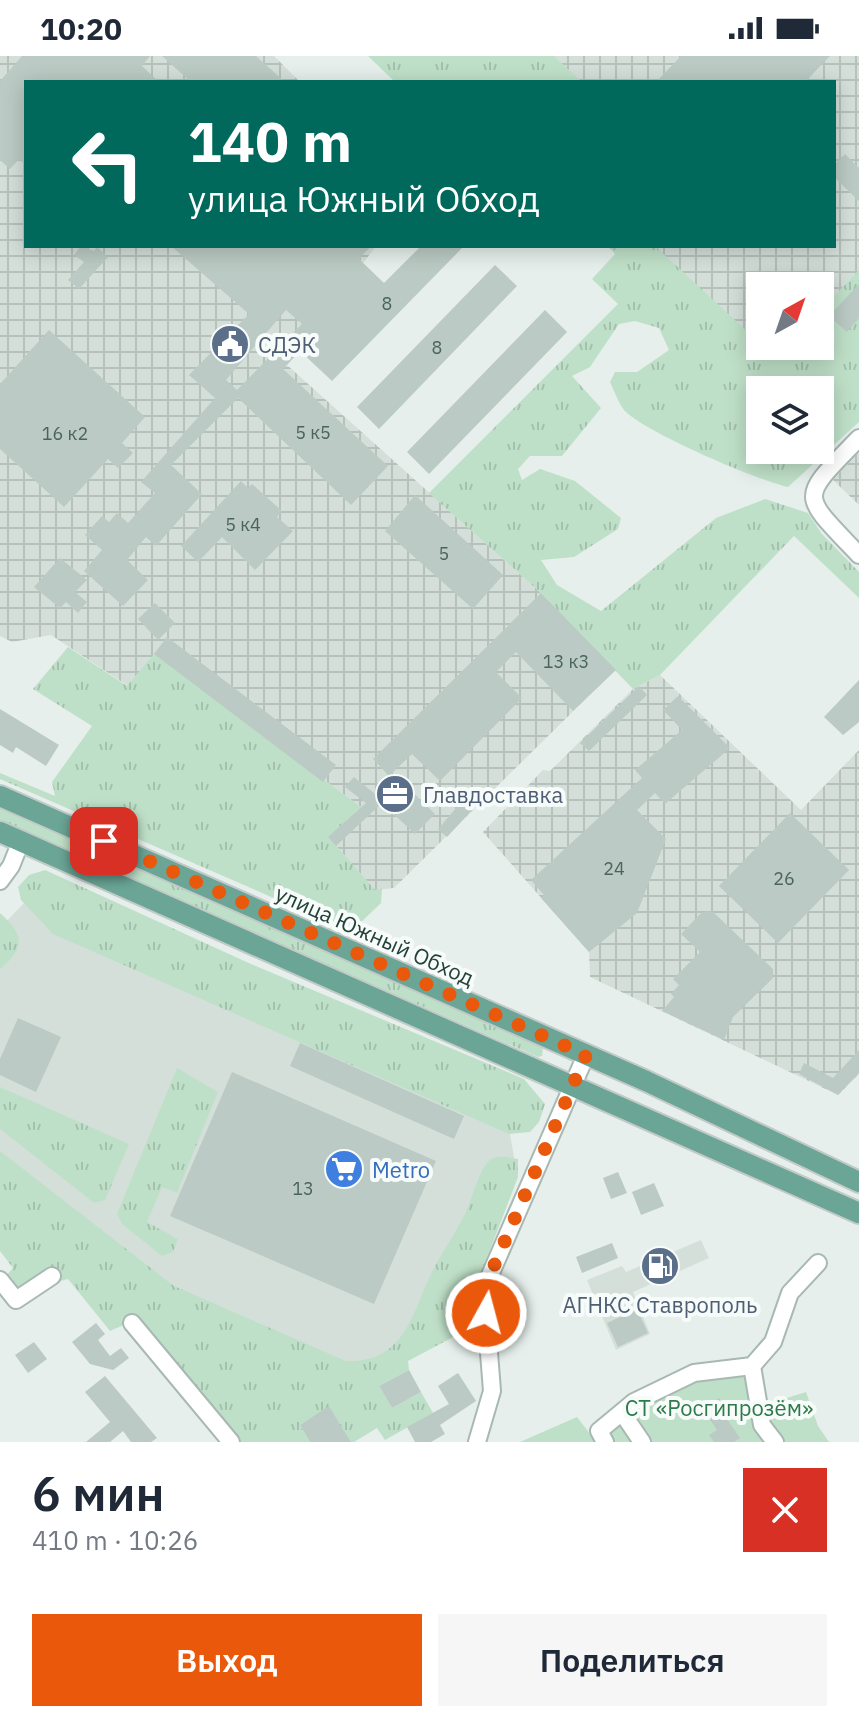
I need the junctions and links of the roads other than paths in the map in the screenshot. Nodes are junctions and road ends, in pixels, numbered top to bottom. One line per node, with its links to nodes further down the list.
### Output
1 (859, 438): 2 (street)
2 (859, 555)
3 (0, 796): 7 (main road, улица Южный Обход)
4 (0, 832): 5 (main road)
5 (21, 841): 6 (street); 8 (main road)
6 (0, 881)
7 (586, 1055): 8 (street); 9 (main road, улица Южный Обход)
8 (572, 1088): 10 (main road); 18 (street)
9 (859, 1182)
10 (859, 1213)
11 (818, 1263): 15 (street)
12 (52, 1276): 13 (street)
13 (0, 1280)
14 (132, 1323): 19 (street)
15 (752, 1366): 16 (street); 21 (street)
16 (623, 1414): 17 (street); 20 (street)
17 (602, 1436)
18 (481, 1440)
19 (231, 1442)
20 (642, 1442)
21 (775, 1442)

